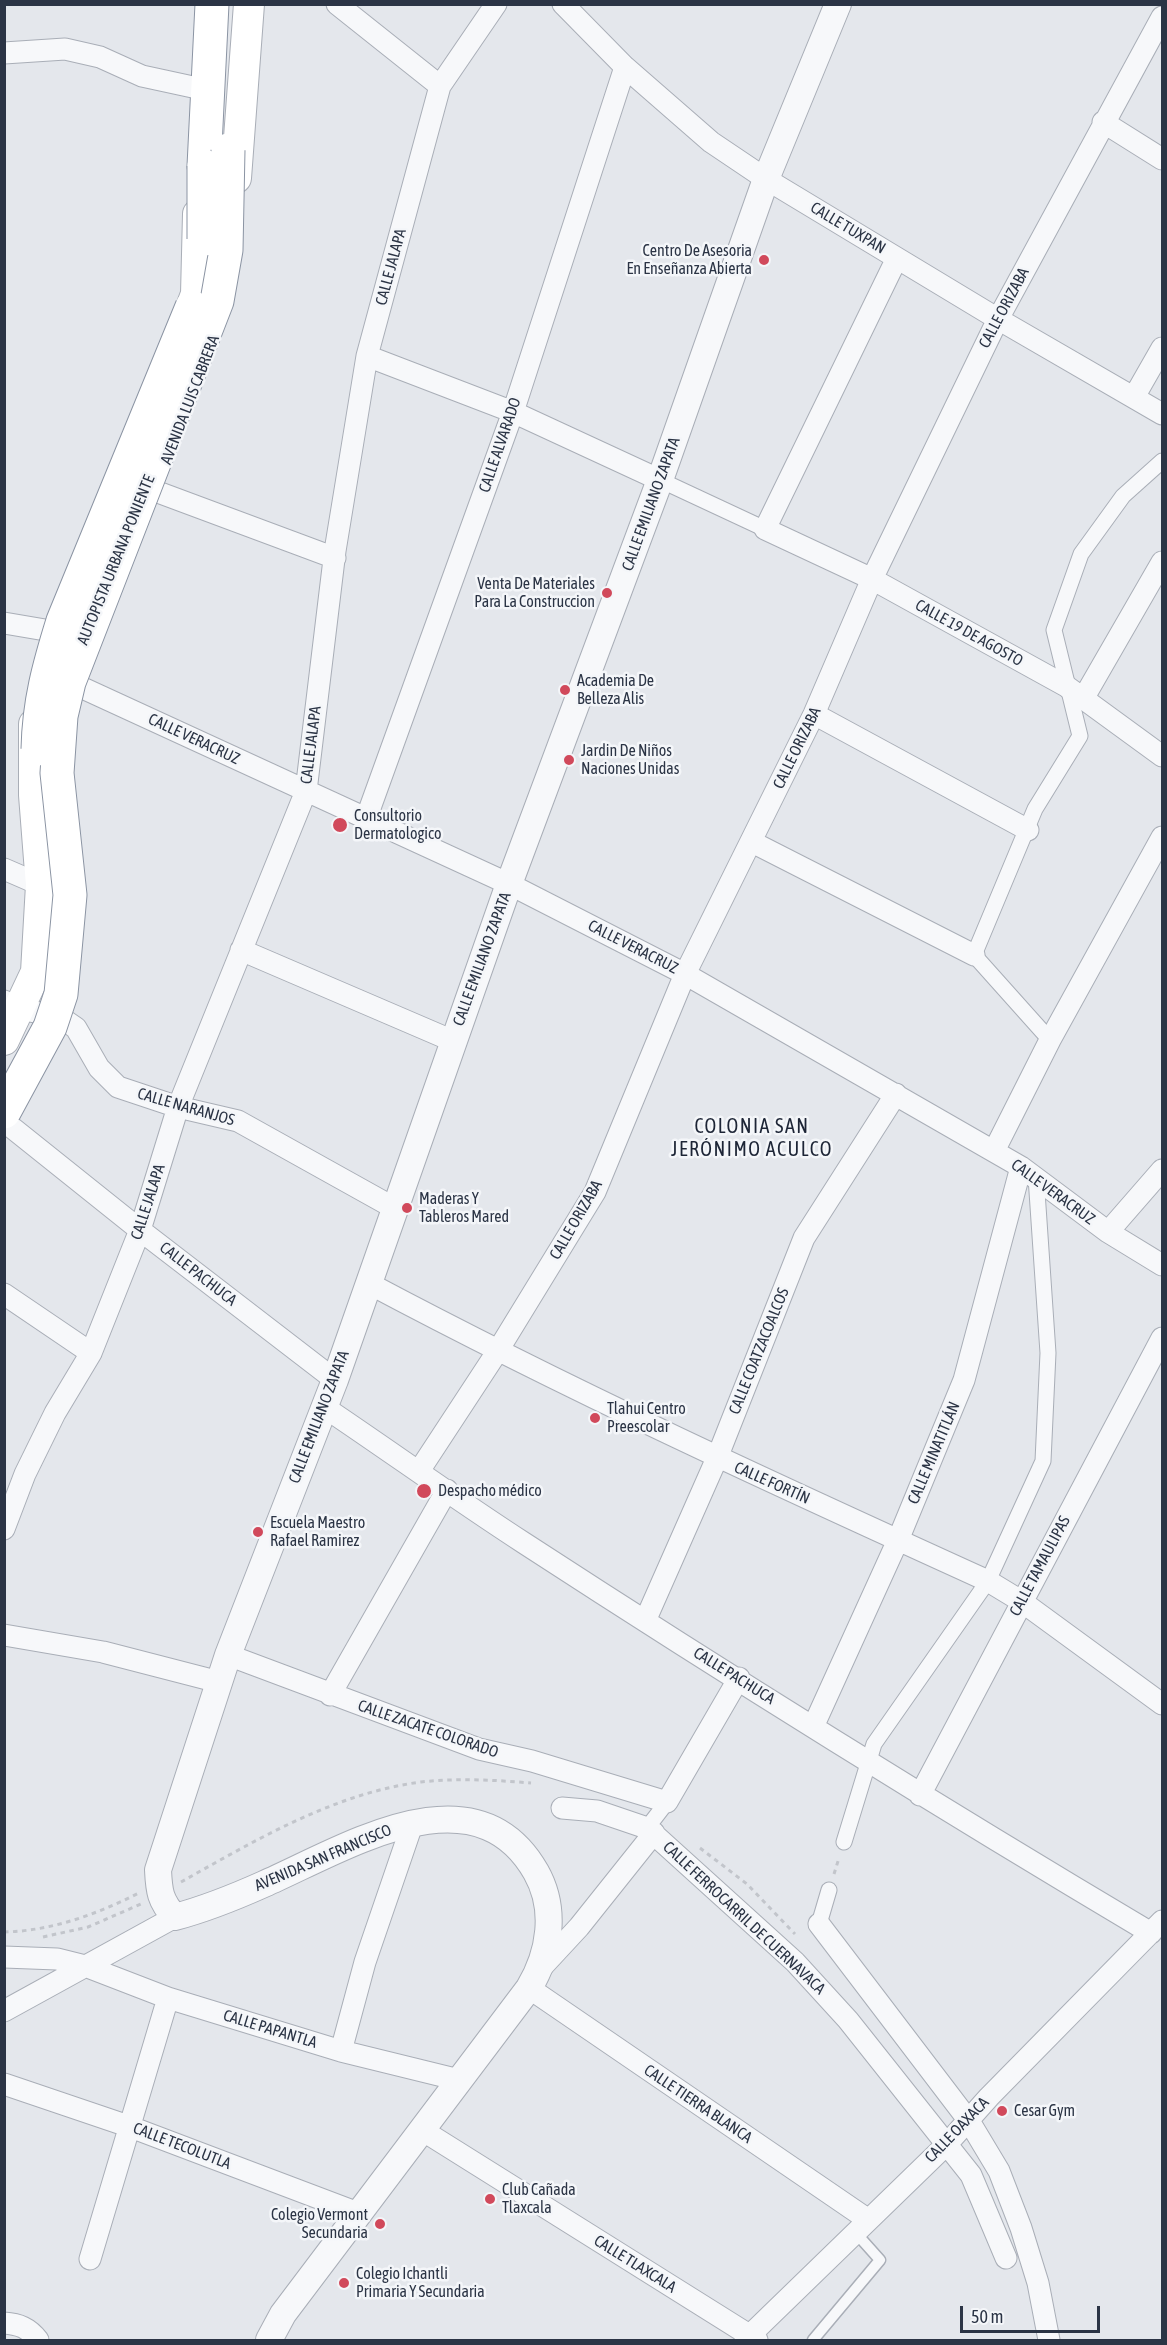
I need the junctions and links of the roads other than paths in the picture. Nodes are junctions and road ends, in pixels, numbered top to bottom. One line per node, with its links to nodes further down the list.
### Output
1 (206, 4): 13 (main road, AVENIDA LUIS CABRERA)
2 (212, 4): 57 (highway, AUTOPISTA URBANA PONIENTE, bridge)
3 (234, 4): 60 (highway, AUTOPISTA URBANA PONIENTE, bridge)
4 (249, 4): 26 (main road, AVENIDA LUIS CABRERA)
5 (338, 4): 12 (street)
6 (496, 4): 12 (street, CALLE JALAPA)
7 (563, 4): 11 (street, CALLE TUXPAN)
8 (838, 4): 16 (street, CALLE EMILIANO ZAPATA)
9 (1162, 17): 14 (street, CALLE ORIZABA)
10 (4, 53): 13 (street)
11 (625, 68): 16 (street, CALLE TUXPAN); 22 (street, CALLE ALVARADO)
12 (440, 86): 20 (street, CALLE JALAPA)
13 (202, 89): 32 (main road, AVENIDA LUIS CABRERA)
14 (1103, 122): 15 (street); 18 (street, CALLE ORIZABA)
15 (1162, 159)
16 (766, 179): 17 (street, CALLE TUXPAN); 25 (street, CALLE EMILIANO ZAPATA)
17 (897, 258): 18 (street, CALLE TUXPAN); 27 (street)
18 (998, 319): 21 (street, CALLE TUXPAN); 30 (street, CALLE ORIZABA)
19 (1162, 348): 21 (street)
20 (367, 356): 22 (street); 28 (street, CALLE JALAPA)
21 (1134, 397): 23 (street, CALLE TUXPAN)
22 (513, 412): 25 (street); 41 (street, CALLE ALVARADO)
23 (1162, 414)
24 (1162, 461): 34 (street)
25 (660, 480): 27 (street); 47 (street, CALLE EMILIANO ZAPATA)
26 (155, 491): 28 (street); 33 (main road, AVENIDA LUIS CABRERA)
27 (765, 529): 30 (street, CALLE 19 DE AGOSTO)
28 (335, 558): 39 (street, CALLE JALAPA)
29 (1162, 562): 35 (street)
30 (872, 579): 34 (street, CALLE 19 DE AGOSTO); 36 (street, CALLE ORIZABA)
31 (4, 623): 32 (street)
32 (57, 632): 40 (main road, AVENIDA LUIS CABRERA)
33 (74, 684): 38 (main road, AVENIDA LUIS CABRERA); 39 (street, CALLE VERACRUZ)
34 (1066, 686): 35 (street, CALLE 19 DE AGOSTO); 43 (street)
35 (1083, 699): 37 (street, CALLE 19 DE AGOSTO)
36 (814, 714): 43 (street); 45 (street, CALLE ORIZABA)
37 (1162, 756)
38 (67, 791): 40 (main road); 53 (main road, AVENIDA LUIS CABRERA)
39 (306, 791): 41 (street, CALLE VERACRUZ); 49 (street, CALLE JALAPA)
40 (34, 795): 42 (main road, AVENIDA LUIS CABRERA)
41 (366, 819): 47 (street, CALLE VERACRUZ)
42 (38, 829): 48 (main road, AVENIDA LUIS CABRERA); 53 (main road)
43 (1028, 830): 50 (street)
44 (1162, 837): 55 (street)
45 (752, 842): 50 (street); 51 (street, CALLE ORIZABA)
46 (4, 869): 48 (street)
47 (509, 884): 51 (street, CALLE VERACRUZ); 56 (street, CALLE EMILIANO ZAPATA)
48 (41, 885): 52 (main road, AVENIDA LUIS CABRERA)
49 (241, 950): 56 (street); 59 (street, CALLE JALAPA)
50 (974, 955): 55 (street)
51 (685, 974): 58 (street, CALLE VERACRUZ); 71 (street, CALLE ORIZABA)
52 (12, 1005): 53 (street); 54 (main road, AVENIDA LUIS CABRERA)
53 (60, 1017): 59 (street, CALLE NARANJOS); 60 (main road, AVENIDA LUIS CABRERA)
54 (4, 1040)
55 (1050, 1040): 61 (street)
56 (453, 1041): 64 (street, CALLE EMILIANO ZAPATA)
57 (4, 1078)
58 (896, 1094): 61 (street, CALLE VERACRUZ); 75 (street, CALLE COATZACOALCOS)
59 (178, 1107): 64 (street, CALLE NARANJOS); 65 (street, CALLE JALAPA)
60 (5, 1119): 65 (street, CALLE PACHUCA)
61 (994, 1151): 63 (street, CALLE VERACRUZ)
62 (1162, 1170): 66 (street)
63 (1028, 1172): 66 (street, CALLE VERACRUZ); 79 (street, CALLE MINATITLÁN); 80 (street)
64 (396, 1209): 68 (street, CALLE EMILIANO ZAPATA)
65 (140, 1230): 72 (street, CALLE JALAPA); 73 (street, CALLE PACHUCA)
66 (1108, 1232): 67 (street, CALLE VERACRUZ)
67 (1162, 1265)
68 (368, 1283): 71 (street, CALLE FORTÍN); 73 (street, CALLE EMILIANO ZAPATA)
69 (4, 1294): 72 (street)
70 (1162, 1338): 81 (street, CALLE TAMAULIPAS)
71 (497, 1352): 75 (street, CALLE FORTÍN); 76 (street, CALLE ORIZABA)
72 (91, 1353): 78 (street, CALLE JALAPA)
73 (335, 1380): 74 (street, CALLE EMILIANO ZAPATA)
74 (324, 1407): 76 (street, CALLE PACHUCA); 84 (street, CALLE EMILIANO ZAPATA)
75 (717, 1458): 79 (street, CALLE FORTÍN); 82 (street, CALLE COATZACOALCOS)
76 (419, 1471): 77 (street, CALLE PACHUCA)
77 (447, 1490): 82 (street, CALLE PACHUCA); 87 (street)
78 (4, 1528)
79 (898, 1540): 80 (street, CALLE FORTÍN); 89 (street, CALLE MINATITLÁN)
80 (988, 1581): 81 (street, CALLE FORTÍN); 90 (street)
81 (1021, 1601): 88 (street, CALLE FORTÍN); 91 (street, CALLE TAMAULIPAS)
82 (645, 1621): 85 (street, CALLE PACHUCA)
83 (4, 1635): 86 (street)
84 (228, 1655): 86 (street, CALLE EMILIANO ZAPATA); 87 (street, CALLE ZACATE COLORADO)
85 (739, 1678): 89 (street, CALLE PACHUCA); 92 (street)
86 (219, 1682): 98 (street, CALLE EMILIANO ZAPATA)
87 (330, 1695): 92 (street, CALLE ZACATE COLORADO)
88 (1162, 1704)
89 (813, 1727): 90 (street, CALLE PACHUCA)
90 (868, 1760): 91 (street, CALLE PACHUCA); 96 (street)
91 (920, 1795): 100 (street, CALLE PACHUCA)
92 (667, 1802): 95 (street)
93 (562, 1808): 95 (street)
94 (413, 1822): 98 (street, AVENIDA SAN FRANCISCO); 103 (street, AVENIDA SAN FRANCISCO); 106 (street)
95 (650, 1831): 103 (street, AVENIDA SAN FRANCISCO); 112 (street, CALLE FERROCARRIL DE CUERNAVACA)
96 (844, 1842)
97 (829, 1890): 99 (street)
98 (174, 1917): 102 (street)
99 (819, 1924): 109 (street)
100 (1156, 1927): 109 (street, CALLE OAXACA)
101 (4, 1957): 102 (street)
102 (86, 1966): 104 (street, CALLE PAPANTLA); 105 (street)
103 (535, 1978): 107 (street, AVENIDA SAN FRANCISCO); 114 (street, CALLE TIERRA BLANCA)
104 (168, 1998): 106 (street, CALLE PAPANTLA); 110 (street)
105 (4, 2012)
106 (341, 2051): 107 (street, CALLE PAPANTLA)
107 (459, 2080): 111 (street, AVENIDA SAN FRANCISCO)
108 (4, 2084): 110 (street, CALLE TECOLUTLA)
109 (969, 2121): 112 (street, CALLE OAXACA); 122 (street)
110 (128, 2126): 113 (street, CALLE TECOLUTLA); 116 (street)
111 (422, 2130): 113 (street, AVENIDA SAN FRANCISCO); 118 (street, CALLE TLAXCALA)
112 (947, 2144): 114 (street, CALLE OAXACA); 115 (street, CALLE FERROCARRIL DE CUERNAVACA)
113 (357, 2213): 120 (street, AVENIDA SAN FRANCISCO)
114 (861, 2226): 118 (street, CALLE OAXACA); 121 (lane)
115 (1006, 2258)
116 (90, 2259)
117 (4, 2323): 119 (street)
118 (750, 2339)
119 (38, 2340)
120 (269, 2340)
121 (813, 2340)
122 (1048, 2340)

